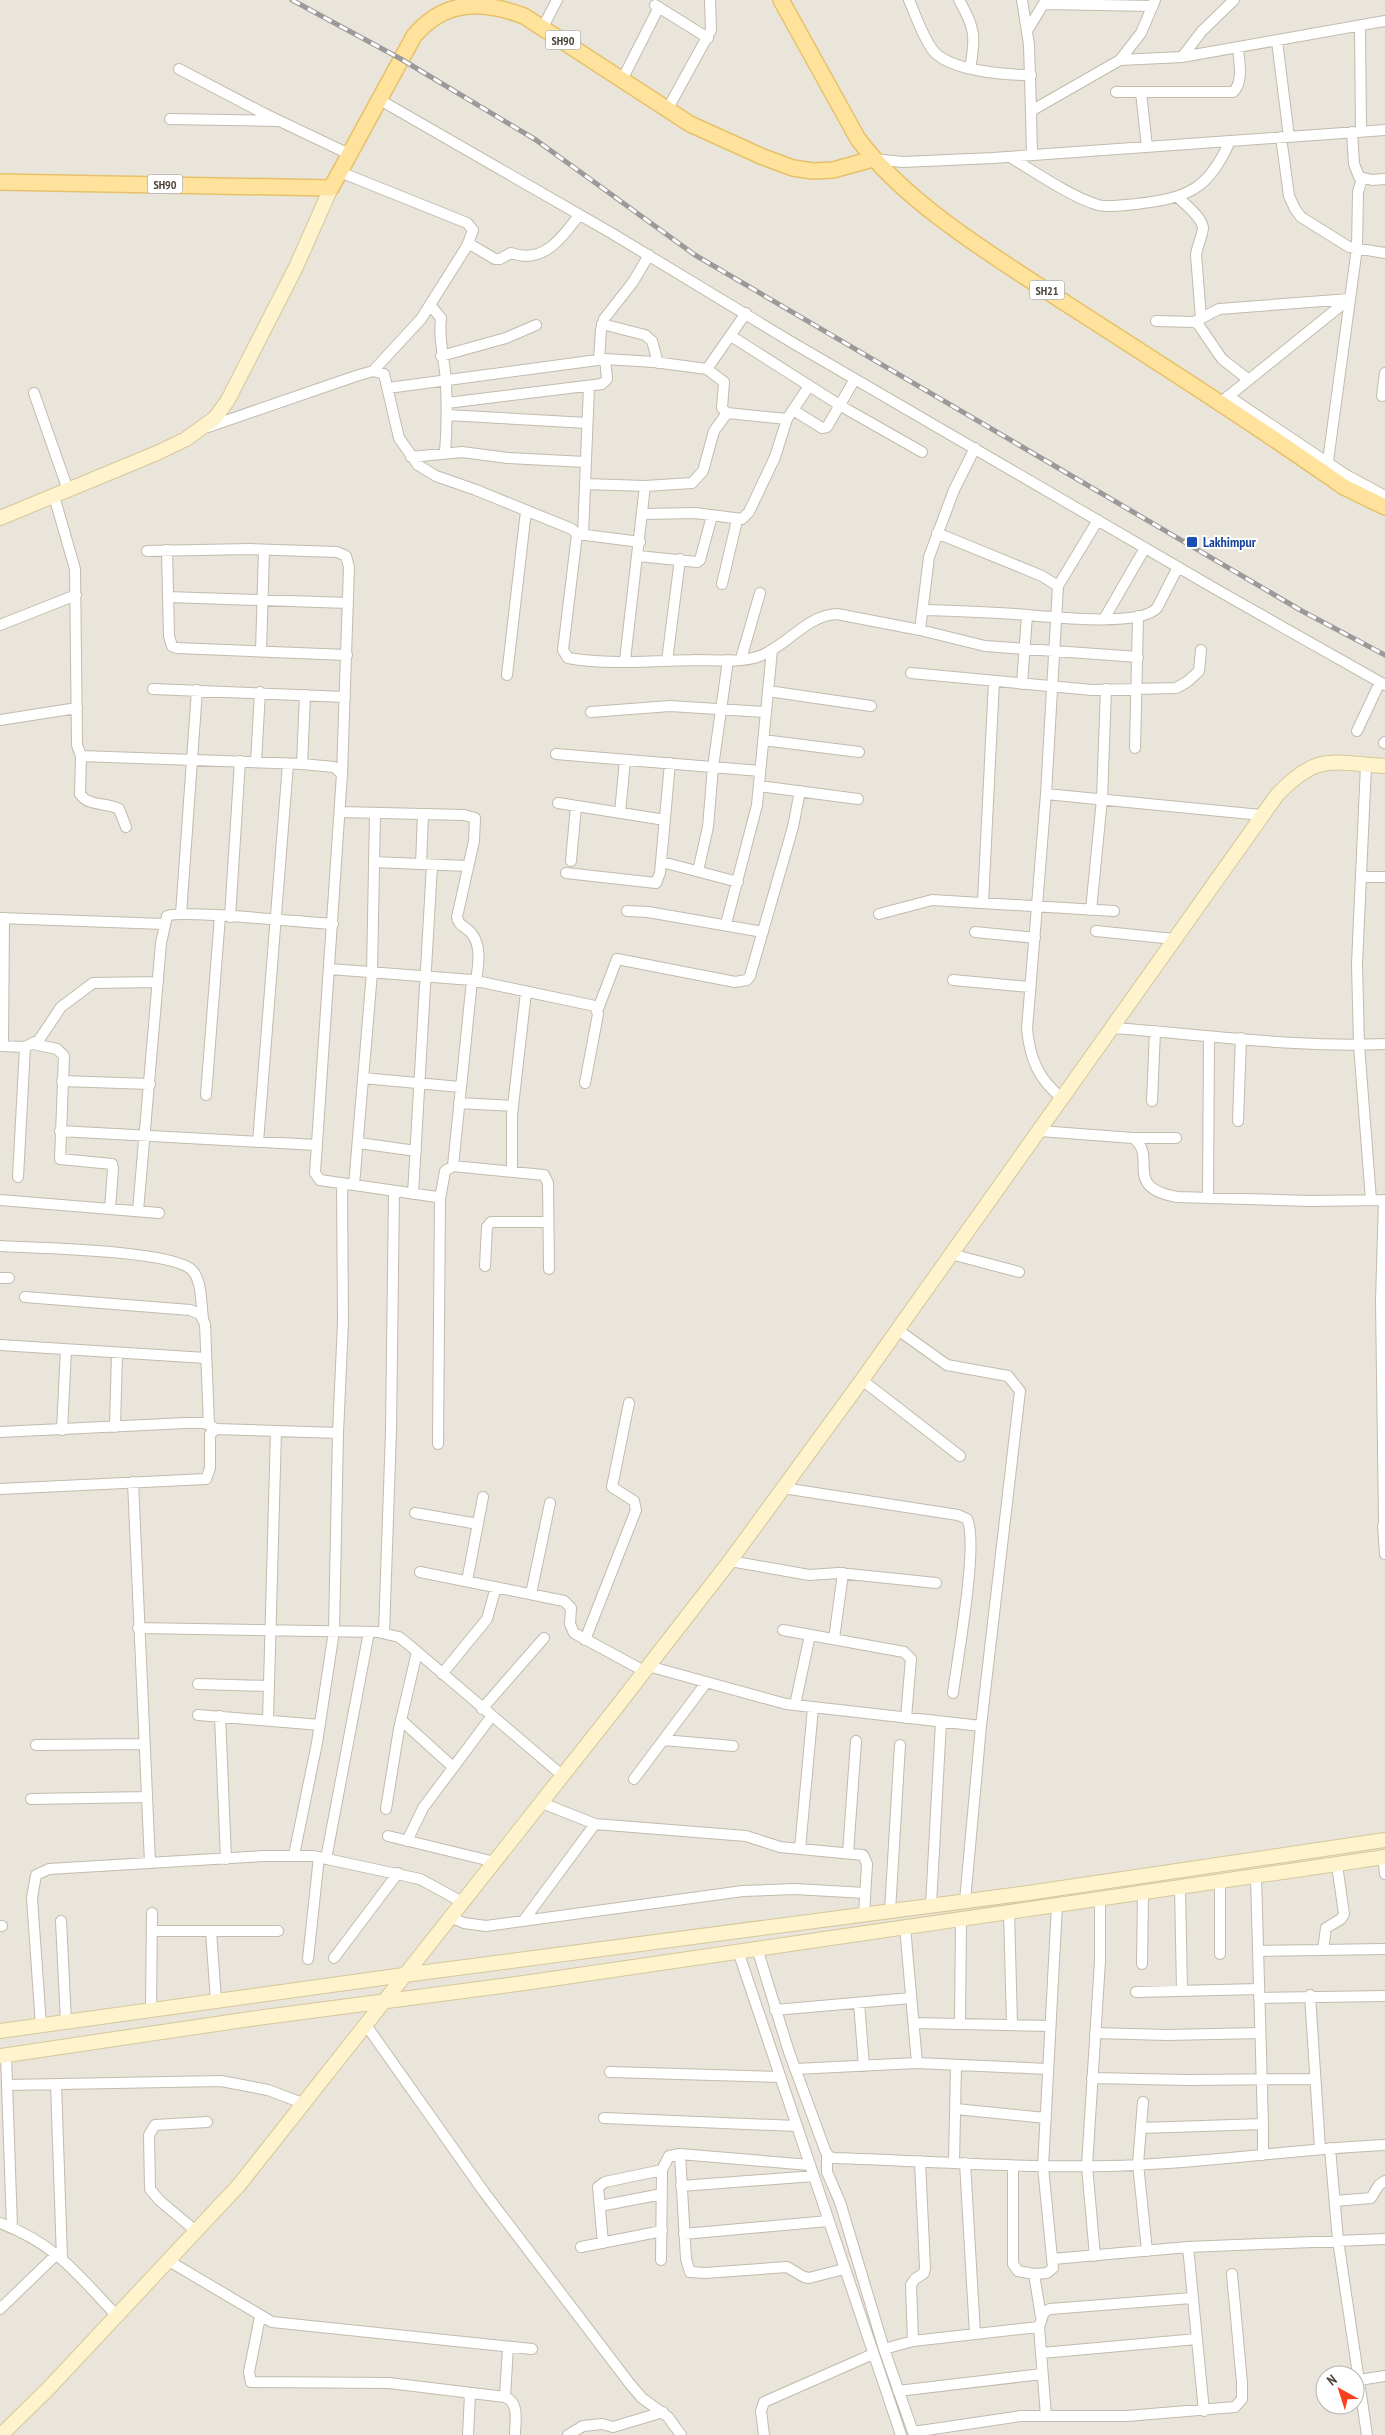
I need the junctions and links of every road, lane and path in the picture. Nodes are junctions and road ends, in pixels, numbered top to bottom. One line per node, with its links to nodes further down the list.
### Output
1 (479, 0): 14 (main road, SH90); 27 (main road, SH90)
2 (557, 0): 14 (street)
3 (710, 0): 16 (street)
4 (780, 0): 40 (main road, SH21)
5 (909, 0): 21 (street)
6 (959, 0): 21 (street)
7 (1022, 0): 15 (street)
8 (1234, 0): 19 (street)
9 (1045, 2): 11 (street); 15 (street)
10 (654, 3): 16 (street); 24 (street)
11 (1154, 3): 20 (street)
12 (1385, 21): 13 (street)
13 (1360, 26): 17 (street); 33 (street)
14 (542, 27): 24 (main road, SH90)
15 (1027, 31): 23 (street)
16 (708, 38): 28 (street)
17 (1277, 41): 18 (street); 34 (street)
18 (1238, 48): 19 (street); 26 (street)
19 (1182, 57): 20 (street)
20 (1120, 60): 29 (street)
21 (970, 68): 23 (street)
22 (179, 69): 31 (street)
23 (1031, 75): 29 (street)
24 (623, 78): 28 (main road, SH90)
25 (1116, 92): 26 (street)
26 (1141, 92): 36 (street)
27 (380, 100): 37 (main road, SH90); 47 (street)
28 (667, 110): 40 (main road, SH90)
29 (1031, 111): 38 (street)
30 (170, 119): 31 (street)
31 (280, 121): 37 (street)
32 (1385, 130): 33 (street)
33 (1356, 132): 34 (street); 42 (street)
34 (1285, 137): 35 (street); 49 (street)
35 (1230, 141): 36 (street); 46 (street)
36 (1147, 147): 38 (street)
37 (349, 154): 41 (main road, SH90)
38 (1032, 155): 39 (street)
39 (1010, 157): 40 (street); 46 (street)
40 (873, 159): 74 (main road, SH21)
41 (340, 172): 45 (main road, SH90); 48 (street)
42 (1362, 179): 43 (street); 49 (street)
43 (1385, 180)
44 (0, 182): 45 (main road, SH90)
45 (331, 188): 81 (street)
46 (1178, 197): 55 (street)
47 (579, 215): 48 (street); 51 (street)
48 (468, 243): 53 (street)
49 (1357, 248): 50 (street); 52 (street)
50 (1385, 253)
51 (649, 255): 54 (street); 57 (street)
52 (1349, 299): 55 (street); 68 (street); 86 (street)
53 (430, 305): 60 (street); 64 (street)
54 (746, 313): 59 (street); 66 (street)
55 (1198, 320): 56 (street); 68 (street)
56 (1156, 321)
57 (602, 324): 61 (street); 62 (street)
58 (536, 325): 60 (street)
59 (731, 336): 63 (street); 70 (street)
60 (441, 356): 67 (street)
61 (602, 359): 62 (street); 67 (street); 69 (street)
62 (658, 363): 63 (street)
63 (707, 370): 77 (street)
64 (373, 371): 71 (street); 81 (street)
65 (1385, 373): 73 (street)
66 (856, 379): 76 (street); 82 (street)
67 (446, 380): 71 (street); 75 (street)
68 (1249, 380): 74 (street)
69 (589, 386): 75 (street); 80 (street)
70 (809, 386): 76 (street); 79 (street)
71 (388, 388): 85 (street)
72 (34, 392): 90 (street)
73 (1382, 396)
74 (1224, 399): 86 (street); 93 (main road, SH21)
75 (447, 403): 78 (street)
76 (841, 406): 79 (street); 84 (street)
77 (727, 413): 79 (street); 89 (street)
78 (447, 415): 80 (street); 83 (street)
79 (790, 415): 98 (street)
80 (587, 423): 87 (street)
81 (202, 429): 90 (street)
82 (975, 448): 99 (street); 100 (street)
83 (445, 452): 85 (street); 87 (street)
84 (922, 452)
85 (411, 457): 94 (street)
86 (1328, 461): 92 (street)
87 (585, 462): 88 (street)
88 (585, 484): 89 (street); 101 (street)
89 (645, 486): 95 (street)
90 (68, 490): 91 (street)
91 (54, 496): 97 (street); 113 (street)
92 (1385, 496)
93 (1385, 508)
94 (526, 511): 101 (street); 136 (street)
95 (643, 514): 96 (street); 102 (street)
96 (712, 516): 98 (street); 108 (street)
97 (0, 518)
98 (737, 520): 110 (street)
99 (1098, 520): 103 (street); 111 (street)
100 (937, 533): 111 (street); 117 (street)
101 (580, 535): 102 (street); 132 (street)
102 (640, 542): 107 (street)
103 (1146, 548): 109 (street); 121 (street)
104 (167, 550): 105 (street); 106 (street); 114 (street)
105 (264, 550): 115 (street); 116 (street)
106 (147, 551)
107 (638, 556): 108 (street); 132 (street)
108 (680, 559): 134 (street)
109 (1178, 567): 119 (street); 138 (street)
110 (722, 584)
111 (1058, 586): 120 (street)
112 (760, 593): 131 (street)
113 (76, 595): 122 (street); 150 (street)
114 (168, 597): 115 (street); 128 (street)
115 (263, 600): 116 (street); 128 (street)
116 (348, 603): 129 (street)
117 (924, 610): 118 (street); 123 (street)
118 (1027, 615): 120 (street); 124 (street)
119 (1138, 616): 121 (street); 130 (street)
120 (1057, 618): 121 (street); 126 (street)
121 (1104, 619)
122 (0, 625)
123 (920, 630): 124 (street); 125 (street)
124 (1025, 648): 126 (street); 139 (street)
125 (772, 650): 131 (street); 145 (street)
126 (1055, 650): 130 (street); 140 (street)
127 (1201, 650): 143 (street)
128 (261, 651): 129 (street)
129 (347, 655): 148 (street)
130 (1138, 657): 143 (street)
131 (741, 659): 133 (street)
132 (625, 660): 134 (street)
133 (728, 660): 134 (street); 151 (street)
134 (666, 661)
135 (911, 674): 137 (street)
136 (507, 675)
137 (994, 682): 139 (street); 198 (street)
138 (1383, 683): 155 (street)
139 (1022, 684): 140 (street)
140 (1053, 687): 142 (street); 175 (street)
141 (153, 689): 144 (street)
142 (1106, 689): 143 (street); 177 (street)
143 (1138, 689): 157 (street)
144 (197, 690): 146 (street); 161 (street)
145 (768, 691): 149 (street); 153 (street)
146 (260, 692): 147 (street); 164 (street)
147 (306, 695): 148 (street); 167 (street)
148 (345, 697): 172 (street)
149 (871, 706)
150 (77, 708): 154 (street); 160 (street)
151 (721, 709): 152 (street); 153 (street); 170 (street)
152 (591, 712)
153 (766, 712): 156 (street)
154 (0, 720)
155 (1357, 731)
156 (762, 740): 158 (street); 171 (street)
157 (1136, 748)
158 (859, 752)
159 (556, 754): 162 (street)
160 (81, 756): 161 (street); 186 (street)
161 (192, 759): 163 (street); 203 (street)
162 (626, 760): 165 (street); 182 (street)
163 (240, 761): 164 (street); 205 (street)
164 (256, 762): 166 (street)
165 (670, 763): 170 (street); 185 (street)
166 (288, 764): 167 (street); 207 (street)
167 (302, 764): 172 (street)
168 (1366, 765): 169 (street); 184 (street); 196 (street)
169 (1385, 766)
170 (713, 767): 171 (street); 193 (street)
171 (760, 771): 173 (street)
172 (342, 774): 180 (street)
173 (759, 786): 174 (street); 197 (street)
174 (800, 791): 176 (street); 212 (street)
175 (1046, 794): 177 (street); 199 (street)
176 (858, 799)
177 (1102, 799): 184 (street); 200 (street)
178 (558, 803): 179 (street)
179 (576, 806): 182 (street); 188 (street)
180 (340, 812): 181 (street); 209 (street)
181 (375, 813): 183 (street); 187 (street)
182 (620, 813): 185 (street)
183 (422, 814): 190 (street); 192 (street)
184 (1261, 815): 215 (street)
185 (665, 820): 189 (street)
186 (126, 827)
187 (374, 862): 190 (street); 217 (street)
188 (571, 862)
189 (662, 862): 193 (street); 194 (street)
190 (420, 864): 191 (street)
191 (432, 865): 192 (street); 218 (street)
192 (467, 866): 220 (street)
193 (698, 870): 197 (street)
194 (566, 873)
195 (1385, 876): 196 (street)
196 (1362, 877): 231 (street)
197 (738, 882): 210 (street)
198 (983, 902): 199 (street); 204 (street)
199 (1037, 905): 200 (street); 214 (street)
200 (1091, 910): 202 (street)
201 (627, 911): 210 (street)
202 (1114, 911)
203 (181, 914): 205 (street); 208 (street)
204 (879, 914)
205 (225, 916): 207 (street); 239 (street)
206 (2, 918): 208 (street); 232 (street)
207 (276, 920): 209 (street); 250 (street)
208 (164, 924): 221 (street)
209 (333, 924): 216 (street)
210 (726, 924): 212 (street)
211 (1096, 931): 215 (street)
212 (763, 932): 224 (street)
213 (975, 932): 214 (street)
214 (1035, 938): 222 (street)
215 (1174, 939): 225 (street)
216 (330, 969): 217 (street); 252 (street)
217 (372, 973): 218 (street); 233 (street)
218 (427, 978): 220 (street); 237 (street)
219 (953, 980): 222 (street)
220 (474, 981): 223 (street); 238 (street)
221 (158, 982): 230 (street); 236 (street)
222 (1030, 987): 240 (street)
223 (526, 992): 224 (street); 243 (street)
224 (598, 1010): 235 (street)
225 (1112, 1028): 226 (street); 240 (street)
226 (1155, 1031): 227 (street); 241 (street)
227 (1209, 1037): 228 (street); 261 (street)
228 (1241, 1038): 231 (street); 244 (street)
229 (1385, 1044): 231 (street)
230 (29, 1045): 232 (street); 234 (street); 256 (street)
231 (1359, 1045): 264 (street)
232 (2, 1046)
233 (362, 1078): 237 (street); 251 (street)
234 (62, 1081): 236 (street); 246 (street)
235 (585, 1083)
236 (150, 1084): 247 (street)
237 (421, 1084): 238 (street); 253 (street)
238 (460, 1087): 242 (street)
239 (206, 1095)
240 (1063, 1099): 245 (street)
241 (1152, 1101)
242 (459, 1103): 243 (street); 254 (street)
243 (513, 1106): 255 (street)
244 (1238, 1121)
245 (1040, 1131): 248 (street); 271 (street)
246 (60, 1132): 247 (street); 266 (street)
247 (145, 1136): 250 (street); 267 (street)
248 (1133, 1138): 249 (street); 261 (street)
249 (1176, 1138)
250 (258, 1142): 252 (street)
251 (359, 1143): 253 (street); 258 (street)
252 (316, 1145): 257 (street)
253 (416, 1151): 260 (street)
254 (453, 1166): 255 (street); 262 (street)
255 (512, 1170): 269 (street)
256 (18, 1177)
257 (342, 1184): 258 (street); 289 (street)
258 (354, 1185): 259 (street)
259 (394, 1191): 260 (street); 313 (street)
260 (413, 1194): 262 (street)
261 (1208, 1198): 264 (street)
262 (440, 1199): 290 (street)
263 (0, 1200): 266 (street)
264 (1371, 1200): 265 (street)
265 (1384, 1200): 298 (street)
266 (110, 1208): 267 (street)
267 (138, 1211): 268 (street)
268 (159, 1213)
269 (548, 1222): 272 (street); 273 (street)
270 (0, 1246): 276 (street)
271 (951, 1254): 274 (street); 277 (street)
272 (485, 1266)
273 (549, 1269)
274 (1020, 1272)
275 (24, 1297): 276 (street)
276 (203, 1318): 281 (street)
277 (898, 1330): 282 (street); 336 (street)
278 (0, 1345): 279 (street)
279 (66, 1350): 280 (street); 286 (street)
280 (118, 1353): 281 (street); 284 (street)
281 (206, 1358): 285 (street)
282 (862, 1380): 291 (street); 293 (street)
283 (629, 1403): 317 (street)
284 (115, 1427): 285 (street); 286 (street)
285 (213, 1427): 287 (street); 292 (street)
286 (62, 1430): 288 (street)
287 (276, 1431): 289 (street); 309 (street)
288 (0, 1432)
289 (338, 1433): 311 (street)
290 (438, 1444)
291 (960, 1456)
292 (133, 1482): 294 (street); 308 (street)
293 (784, 1488): 301 (street); 324 (street)
294 (0, 1490)
295 (483, 1497): 299 (street)
296 (550, 1503): 307 (street)
297 (415, 1513): 299 (street)
298 (1385, 1522): 300 (street)
299 (478, 1524): 304 (street)
300 (1385, 1554)
301 (730, 1561): 303 (street); 319 (street)
302 (420, 1572): 304 (street)
303 (843, 1573): 305 (street); 316 (street)
304 (467, 1581): 306 (street)
305 (936, 1583)
306 (496, 1587): 307 (street); 320 (street)
307 (531, 1594): 317 (street)
308 (138, 1628): 309 (street); 339 (street)
309 (270, 1629): 311 (street); 323 (street)
310 (783, 1630): 314 (street)
311 (334, 1631): 312 (street); 335 (street)
312 (369, 1632): 313 (street); 357 (street)
313 (384, 1633): 318 (street)
314 (810, 1635): 316 (street); 325 (street)
315 (544, 1638): 327 (street)
316 (834, 1639): 331 (street)
317 (585, 1640): 319 (street)
318 (417, 1652): 320 (street); 333 (street)
319 (646, 1669): 322 (street); 344 (street)
320 (442, 1674): 327 (street)
321 (198, 1684): 323 (street)
322 (706, 1684): 325 (street); 337 (street)
323 (268, 1686): 332 (street)
324 (953, 1693)
325 (795, 1706): 326 (street)
326 (813, 1708): 331 (street); 354 (street)
327 (482, 1709): 330 (street)
328 (198, 1715): 329 (street)
329 (220, 1716): 332 (street); 359 (street)
330 (491, 1717): 343 (street); 344 (street)
331 (906, 1718): 334 (street)
332 (268, 1720): 335 (street)
333 (401, 1720): 343 (street); 349 (street)
334 (940, 1722): 336 (street); 373 (street)
335 (320, 1725): 356 (street)
336 (981, 1726): 371 (street)
337 (663, 1740): 342 (street); 345 (street)
338 (856, 1741): 355 (street)
339 (144, 1744): 340 (street); 346 (street)
340 (36, 1745)
341 (900, 1745): 375 (street)
342 (733, 1746)
343 (453, 1767): 353 (street)
344 (563, 1776): 348 (street)
345 (634, 1779)
346 (147, 1797): 347 (street); 361 (street)
347 (31, 1799)
348 (542, 1803): 350 (street); 360 (street)
349 (386, 1809)
350 (595, 1824): 354 (street); 381 (street)
351 (388, 1836): 353 (street)
352 (1385, 1840): 371 (street)
353 (406, 1841): 360 (street)
354 (800, 1849): 355 (street)
355 (848, 1853): 368 (street)
356 (294, 1855): 357 (street); 359 (street)
357 (322, 1858): 363 (street); 394 (street)
358 (1384, 1858): 362 (street); 364 (street)
359 (226, 1859): 361 (street)
360 (495, 1862): 372 (street)
361 (150, 1863): 413 (street)
362 (1338, 1865): 365 (street); 389 (street)
363 (398, 1873): 372 (street); 393 (street)
364 (1385, 1874)
365 (1256, 1877): 366 (street); 391 (street)
366 (1220, 1882): 367 (street); 392 (street)
367 (1180, 1888): 369 (street); 397 (street)
368 (865, 1893): 378 (street); 381 (street)
369 (1143, 1893): 370 (street); 395 (street)
370 (1100, 1899): 374 (street); 416 (street)
371 (965, 1901): 373 (street)
372 (462, 1902): 379 (street)
373 (931, 1905): 375 (street)
374 (1057, 1905): 376 (street); 414 (street)
375 (890, 1910): 378 (street)
376 (1009, 1912): 380 (street); 411 (street)
377 (152, 1913): 384 (street)
378 (864, 1914): 396 (street)
379 (450, 1917): 381 (street); 396 (street)
380 (961, 1919): 383 (street); 409 (street)
381 (524, 1920)
382 (61, 1921): 408 (street)
383 (905, 1927): 387 (street); 402 (street)
384 (152, 1931): 385 (street); 406 (street)
385 (211, 1931): 386 (street); 403 (street)
386 (278, 1931)
387 (757, 1948): 390 (street); 407 (street)
388 (1385, 1949): 389 (street)
389 (1323, 1950): 391 (street)
390 (738, 1951): 404 (street); 425 (street)
391 (1258, 1951): 399 (street)
392 (1220, 1954)
393 (334, 1958)
394 (308, 1959)
395 (1142, 1964)
396 (401, 1979): 403 (street); 404 (street)
397 (1182, 1991): 398 (street); 399 (street)
398 (1136, 1992)
399 (1259, 1993): 400 (street); 417 (street)
400 (1310, 1996): 401 (street); 427 (street)
401 (1385, 1996)
402 (911, 1998): 405 (street); 410 (street)
403 (216, 2001): 406 (street)
404 (385, 2001): 412 (street); 418 (street)
405 (859, 2003): 407 (street); 421 (street)
406 (151, 2010): 408 (street)
407 (775, 2010): 422 (street)
408 (66, 2022): 413 (street)
409 (960, 2023): 410 (street); 411 (street)
410 (914, 2024): 419 (street)
411 (1012, 2024): 414 (street)
412 (366, 2025): 432 (street); 500 (street)
413 (41, 2026): 415 (street)
414 (1050, 2026): 423 (street)
415 (0, 2031)
416 (1095, 2033): 417 (street); 426 (street)
417 (1260, 2033): 428 (street)
418 (3, 2056): 430 (street)
419 (917, 2063): 420 (street); 421 (street)
420 (956, 2065): 423 (street); 433 (street)
421 (864, 2066): 422 (street)
422 (795, 2069): 443 (street)
423 (1048, 2069): 435 (street)
424 (610, 2072): 425 (street)
425 (780, 2077): 438 (street)
426 (1092, 2078): 428 (street); 450 (street)
427 (1314, 2078): 428 (street); 441 (street)
428 (1261, 2080): 437 (street)
429 (56, 2084): 430 (street); 432 (street); 471 (street)
430 (7, 2085): 461 (street)
431 (1143, 2102): 439 (street)
432 (305, 2104): 463 (street)
433 (956, 2109): 435 (street); 446 (street)
434 (604, 2118): 438 (street)
435 (1046, 2118): 451 (street)
436 (208, 2122): 463 (street)
437 (1263, 2124): 439 (street); 444 (street)
438 (797, 2126): 448 (street)
439 (1141, 2128): 447 (street)
440 (1385, 2145): 441 (street)
441 (1325, 2148): 444 (street); 457 (street)
442 (680, 2154): 448 (street); 452 (street); 455 (street)
443 (827, 2154): 445 (street); 489 (street)
444 (1263, 2155): 447 (street)
445 (920, 2161): 446 (street); 486 (street)
446 (960, 2163): 449 (street); 484 (street)
447 (1138, 2164): 450 (street); 470 (street)
448 (810, 2165): 453 (street)
449 (1013, 2166): 451 (street); 477 (street)
450 (1087, 2166): 451 (street); 472 (street)
451 (1043, 2167): 473 (street)
452 (662, 2170): 456 (street); 458 (street)
453 (814, 2176): 455 (street); 459 (street)
454 (1385, 2181): 457 (street)
455 (681, 2186): 464 (street)
456 (662, 2194): 458 (street); 462 (street)
457 (1335, 2201): 466 (street)
458 (600, 2206): 467 (street)
459 (828, 2221): 464 (street); 476 (street)
460 (0, 2223): 461 (street)
461 (12, 2227): 471 (street)
462 (662, 2231): 467 (street); 474 (street)
463 (197, 2232): 475 (street)
464 (684, 2234): 476 (street)
465 (1385, 2238): 466 (street)
466 (1338, 2240): 469 (street); 492 (street)
467 (603, 2243): 468 (street)
468 (581, 2247)
469 (1188, 2247): 470 (street); 479 (street)
470 (1147, 2251): 472 (street)
471 (60, 2256): 480 (street); 481 (street)
472 (1095, 2256): 473 (street)
473 (1053, 2259): 477 (street)
474 (661, 2260)
475 (169, 2261): 481 (street); 482 (street)
476 (844, 2269): 491 (street)
477 (1034, 2274): 483 (street)
478 (1232, 2274): 499 (street)
479 (1192, 2298): 483 (street); 485 (street)
480 (0, 2309)
481 (117, 2316): 504 (street)
482 (260, 2317): 487 (street); 497 (street)
483 (1040, 2322): 484 (street); 490 (street)
484 (975, 2334): 486 (street)
485 (1197, 2339): 490 (street); 499 (street)
486 (913, 2341): 489 (street)
487 (508, 2347): 488 (street); 498 (street)
488 (532, 2349)
489 (884, 2349): 496 (street)
490 (1042, 2353): 493 (street)
491 (873, 2354): 509 (street); 510 (street)
492 (1357, 2365)
493 (1042, 2374): 496 (street); 502 (street)
494 (1385, 2376): 495 (street)
495 (1365, 2379)
496 (898, 2391): 503 (street)
497 (470, 2394): 498 (street); 505 (street)
498 (504, 2397): 506 (street)
499 (1204, 2411): 502 (street)
500 (663, 2412): 507 (street); 508 (street)
501 (1364, 2415): 511 (street)
502 (1046, 2416): 503 (street)
503 (913, 2433)
504 (0, 2435)
505 (468, 2435)
506 (515, 2435)
507 (568, 2435)
508 (680, 2435)
509 (764, 2435)
510 (900, 2435)
511 (1367, 2435)

